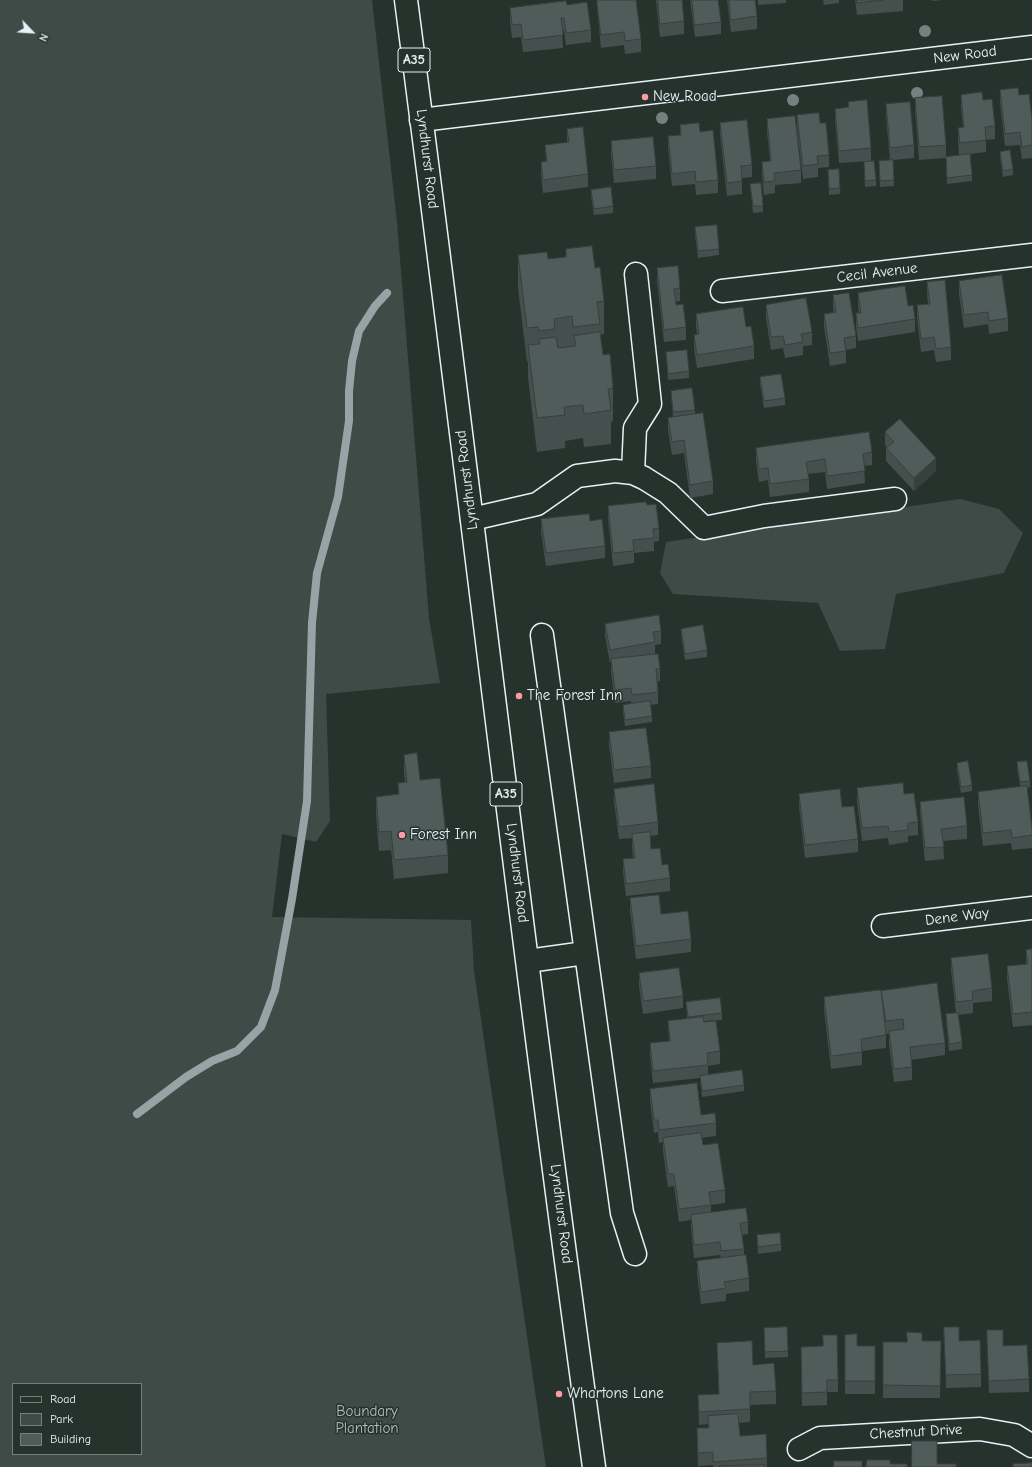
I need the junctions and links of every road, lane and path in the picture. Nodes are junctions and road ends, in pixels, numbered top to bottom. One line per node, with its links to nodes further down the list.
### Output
1 (406, 0): 3 (street, Lyndhurst Road / A35)
2 (1032, 47): 3 (street, New Road)
3 (421, 120): 9 (street, Lyndhurst Road / A35)
4 (1032, 255): 6 (street, Cecil Avenue)
5 (636, 274): 7 (street)
6 (722, 291)
7 (633, 473): 8 (street); 9 (street)
8 (895, 499)
9 (472, 519): 14 (street, Lyndhurst Road / A35)
10 (542, 635): 13 (street)
11 (1032, 908): 12 (street, Dene Way)
12 (883, 926)
13 (585, 953): 14 (street); 15 (street)
14 (528, 961): 18 (street, Lyndhurst Road / A35)
15 (635, 1254)
16 (1032, 1446): 17 (street, Chestnut Drive)
17 (799, 1449)
18 (594, 1467)

